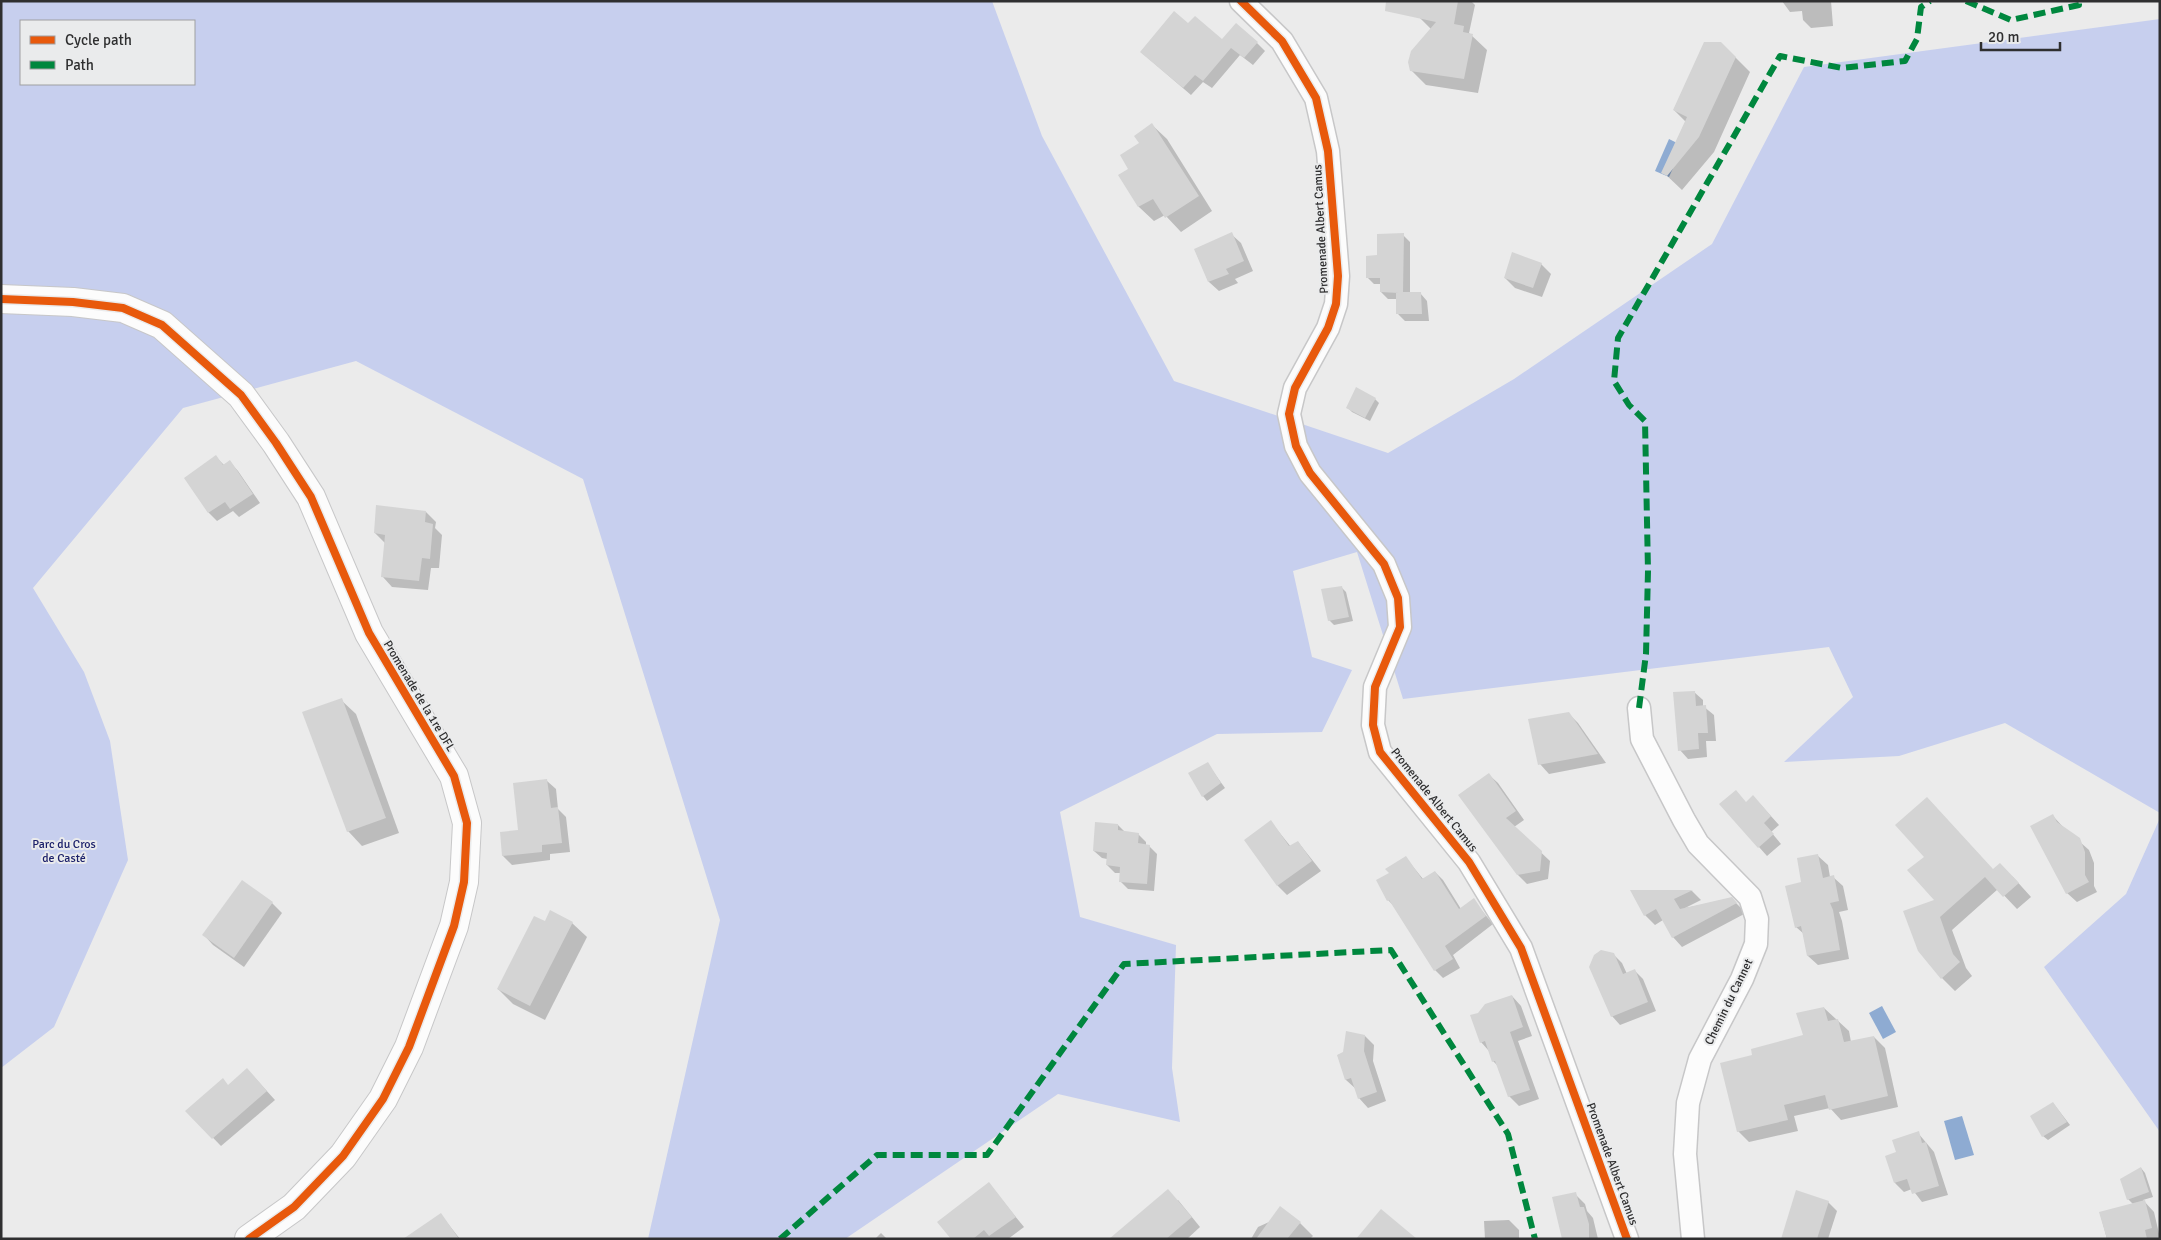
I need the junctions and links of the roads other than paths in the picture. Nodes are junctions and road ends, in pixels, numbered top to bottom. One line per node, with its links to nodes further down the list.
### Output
1 (1241, 1): 5 (street, Promenade Albert Camus)
2 (1, 299): 4 (street, Promenade de la 1re DFL)
3 (1639, 708): 6 (street, Chemin du Cannet)
4 (249, 1239)
5 (1628, 1239)
6 (1693, 1239)

